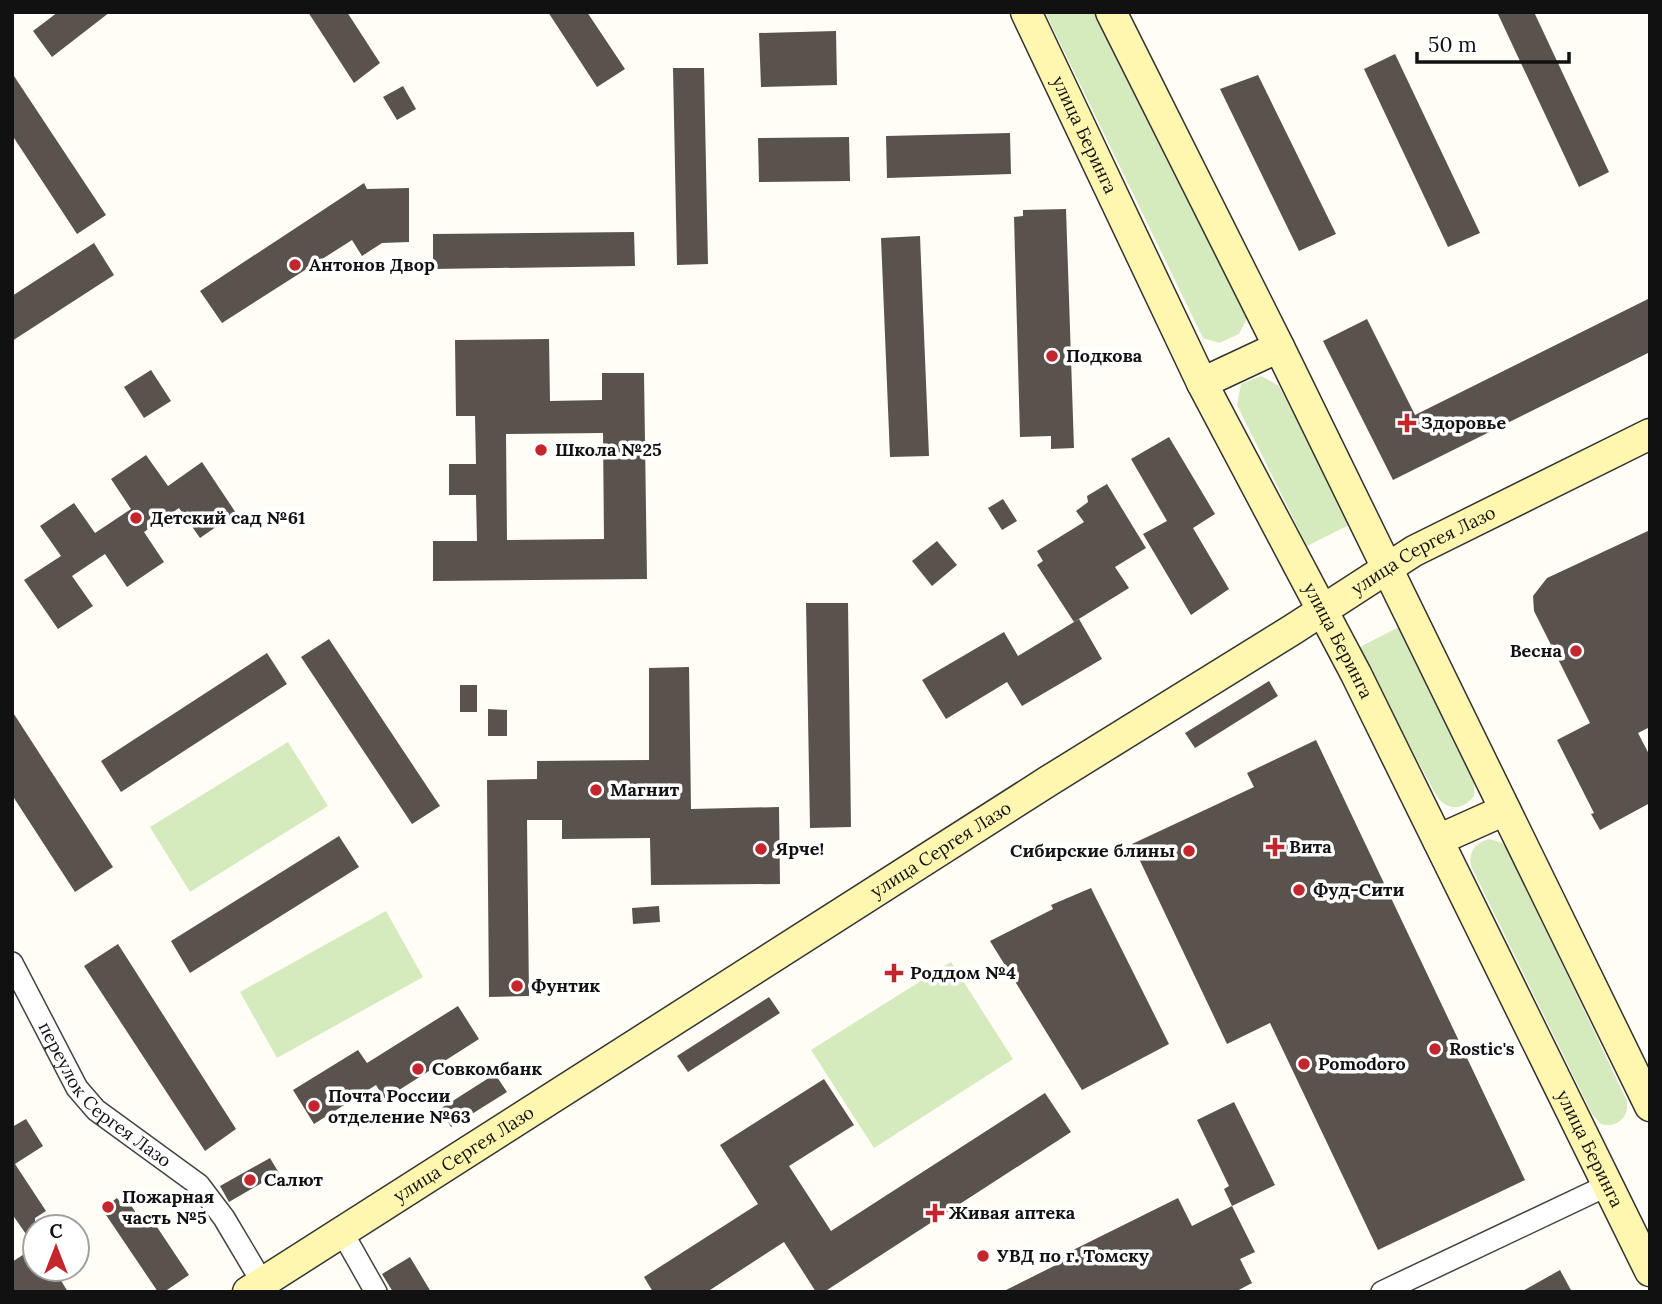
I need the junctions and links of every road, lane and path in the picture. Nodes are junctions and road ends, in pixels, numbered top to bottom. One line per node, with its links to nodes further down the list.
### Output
1 (1111, 12): 3 (street)
2 (1029, 15): 4 (street, улица Беринга)
3 (1279, 347): 4 (street); 6 (street)
4 (1202, 383): 7 (street, улица Беринга)
5 (1650, 434): 6 (street, улица Сергея Лазо)
6 (1386, 568): 7 (street, улица Сергея Лазо); 8 (street)
7 (1322, 611): 9 (street, улица Беринга); 13 (street, улица Сергея Лазо)
8 (1505, 810): 9 (street); 11 (street)
9 (1438, 840): 12 (street, улица Беринга)
10 (12, 963): 15 (street, переулок Сергея Лазо)
11 (1650, 1106)
12 (1608, 1185): 14 (street, улица Беринга); 17 (street)
13 (341, 1232): 15 (street, улица Сергея Лазо); 16 (street)
14 (1650, 1271)
15 (255, 1287)
16 (376, 1292)
17 (1382, 1292)

